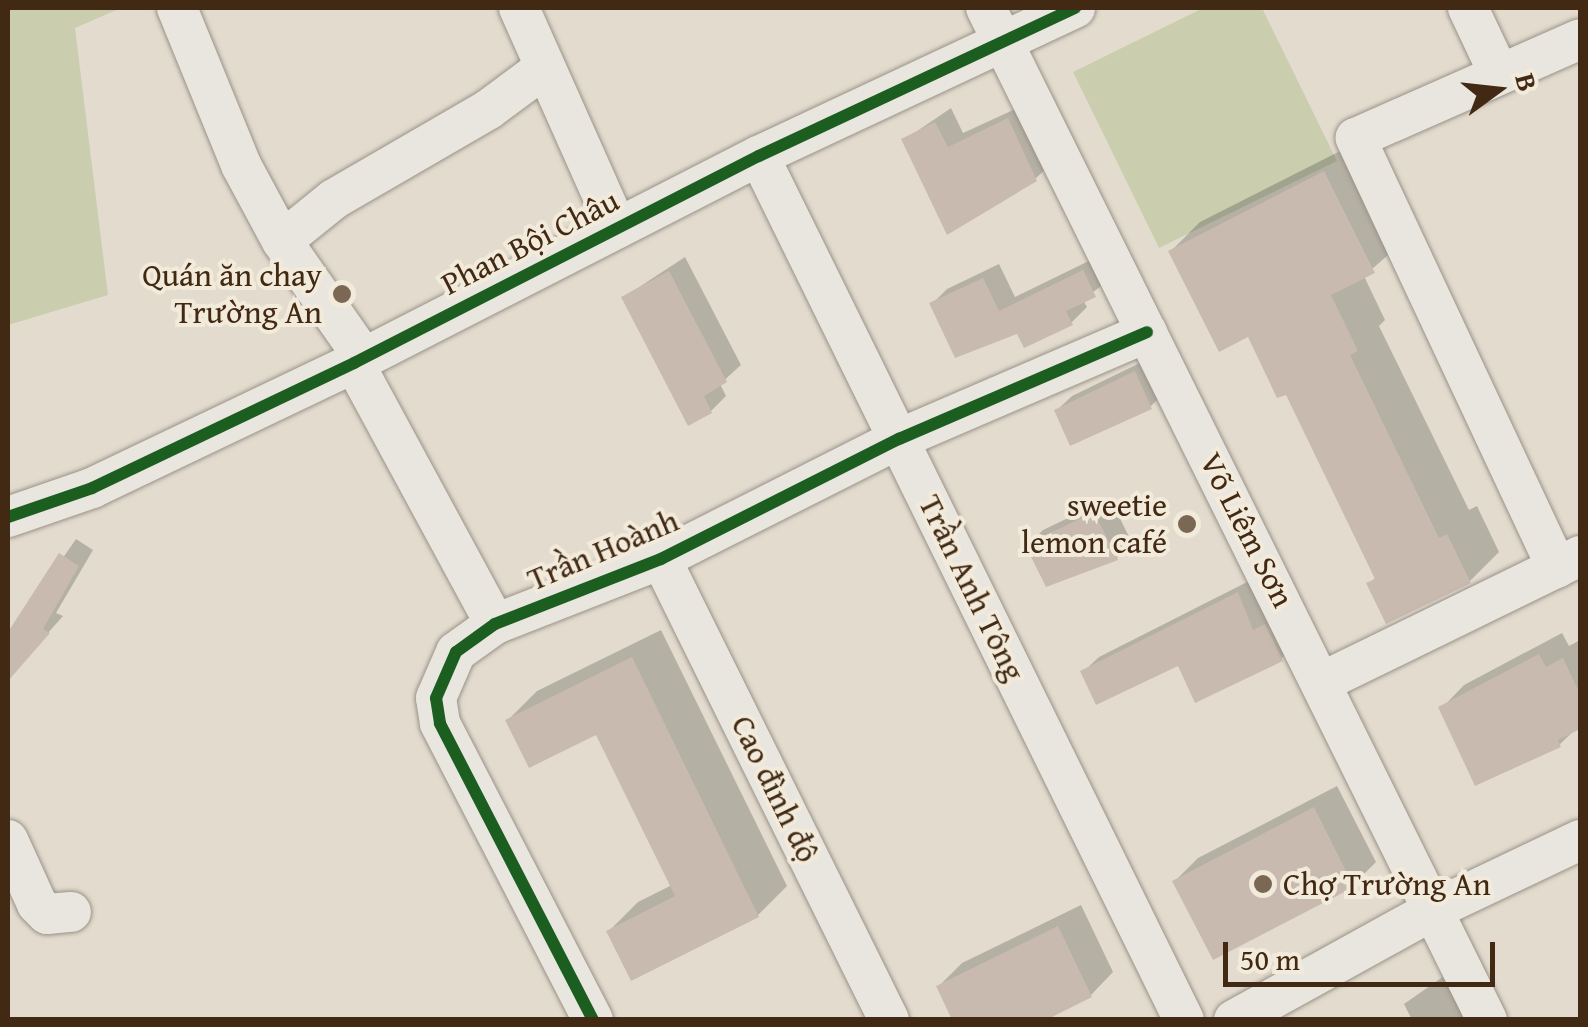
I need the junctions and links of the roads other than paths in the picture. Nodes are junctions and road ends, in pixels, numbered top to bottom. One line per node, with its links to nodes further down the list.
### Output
1 (177, 8): 11 (street)
2 (519, 8): 7 (street)
3 (1075, 8): 5 (street, Phan Bội Châu)
4 (1468, 8): 8 (street)
5 (994, 25): 9 (street, Phan Bội Châu); 12 (street, Võ Liêm Sơn)
6 (1580, 38): 8 (street)
7 (543, 69): 10 (street); 11 (street)
8 (1499, 74): 17 (street)
9 (760, 156): 10 (street, Phan Bội Châu); 14 (street, Trần Anh Tông)
10 (617, 228): 13 (street, Phan Bội Châu)
11 (282, 241): 13 (street)
12 (1146, 332): 14 (street, Trần Hoành); 19 (street, Võ Liêm Sơn)
13 (359, 360): 15 (street, Phan Bội Châu); 18 (street)
14 (899, 439): 16 (street, Trần Hoành); 26 (street, Trần Anh Tông)
15 (8, 517)
16 (661, 559): 18 (street, Trần Hoành); 25 (street, Cao đình độ)
17 (1569, 562): 19 (street)
18 (495, 624): 24 (street, Trần Hoành)
19 (1324, 681): 22 (street, Võ Liêm Sơn)
20 (8, 840): 23 (street)
21 (1580, 840): 22 (street)
22 (1435, 909): 27 (street); 28 (street, Võ Liêm Sơn)
23 (72, 912)
24 (593, 1020)
25 (890, 1020)
26 (1184, 1020)
27 (1234, 1020)
28 (1487, 1020)

